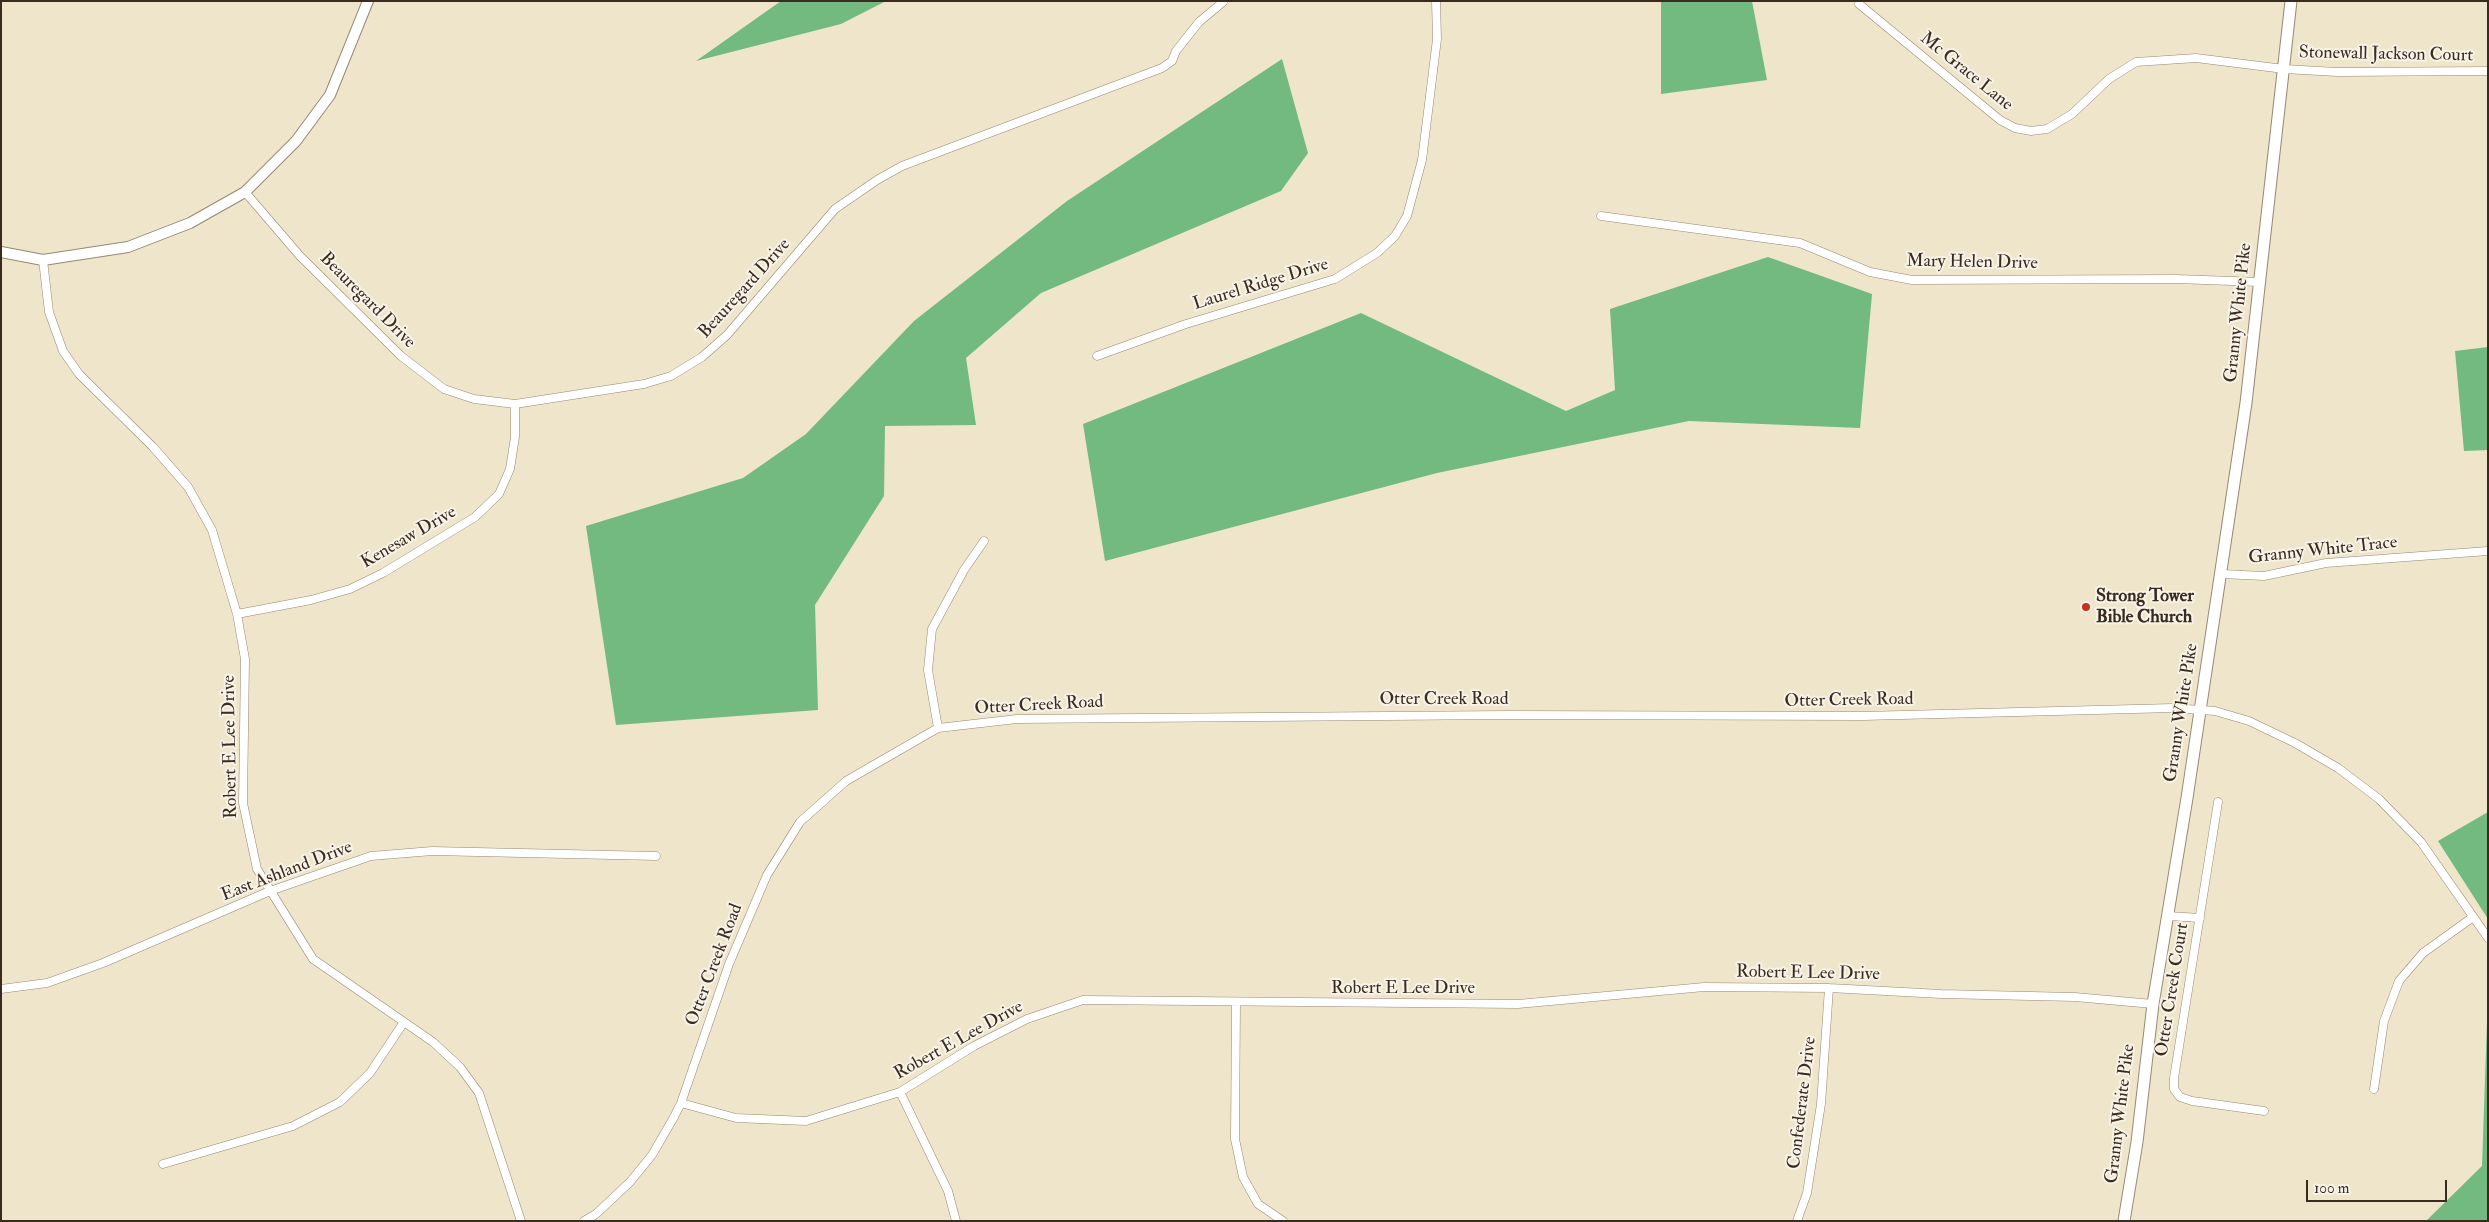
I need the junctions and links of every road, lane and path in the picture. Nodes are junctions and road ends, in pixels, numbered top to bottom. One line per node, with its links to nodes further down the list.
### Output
1 (368, 1): 8 (street)
2 (1436, 1): 13 (street, Laurel Ridge Drive)
3 (2291, 1): 6 (main road, Granny White Pike)
4 (1223, 2): 14 (street, Beauregard Drive)
5 (1858, 4): 6 (street, Mc Grace Lane)
6 (2284, 69): 7 (street, Stonewall Jackson Court); 12 (main road, Granny White Pike)
7 (2488, 71)
8 (245, 192): 11 (street); 14 (street, Beauregard Drive)
9 (1601, 216): 12 (street, Mary Helen Drive)
10 (1, 252): 11 (street)
11 (43, 260): 18 (street, Robert E Lee Drive)
12 (2260, 282): 17 (main road, Granny White Pike)
13 (1097, 356)
14 (515, 404): 18 (street, Kenesaw Drive)
15 (984, 541): 20 (street)
16 (2488, 552): 17 (street, Granny White Trace)
17 (2222, 574): 19 (main road, Granny White Pike)
18 (237, 614): 23 (street, Robert E Lee Drive)
19 (2200, 710): 20 (street, Otter Creek Road); 24 (main road, Granny White Pike); 25 (street, Otter Creek Road)
20 (938, 728): 35 (street, Otter Creek Road)
21 (2218, 802): 26 (street, Otter Creek Court)
22 (656, 856): 23 (street, East Ashland Drive)
23 (270, 892): 29 (street, East Ashland Drive); 32 (street, Robert E Lee Drive)
24 (2168, 916): 26 (street); 31 (main road, Granny White Pike)
25 (2473, 917): 27 (street, Otter Creek Road); 33 (street)
26 (2200, 918): 36 (street, Otter Creek Court)
27 (2488, 938)
28 (1829, 988): 30 (street, Robert E Lee Drive); 31 (street, Robert E Lee Drive); 42 (street, Confederate Drive)
29 (1, 989)
30 (1236, 1003): 34 (street, Robert E Lee Drive); 41 (street)
31 (2153, 1004): 43 (main road, Granny White Pike)
32 (404, 1022): 37 (street); 38 (street, Robert E Lee Drive)
33 (2374, 1089)
34 (900, 1092): 35 (street, Robert E Lee Drive); 40 (street)
35 (681, 1103): 39 (street, Otter Creek Road)
36 (2264, 1112)
37 (164, 1164)
38 (521, 1221)
39 (584, 1221)
40 (956, 1221)
41 (1283, 1221)
42 (1797, 1221)
43 (2124, 1221)

